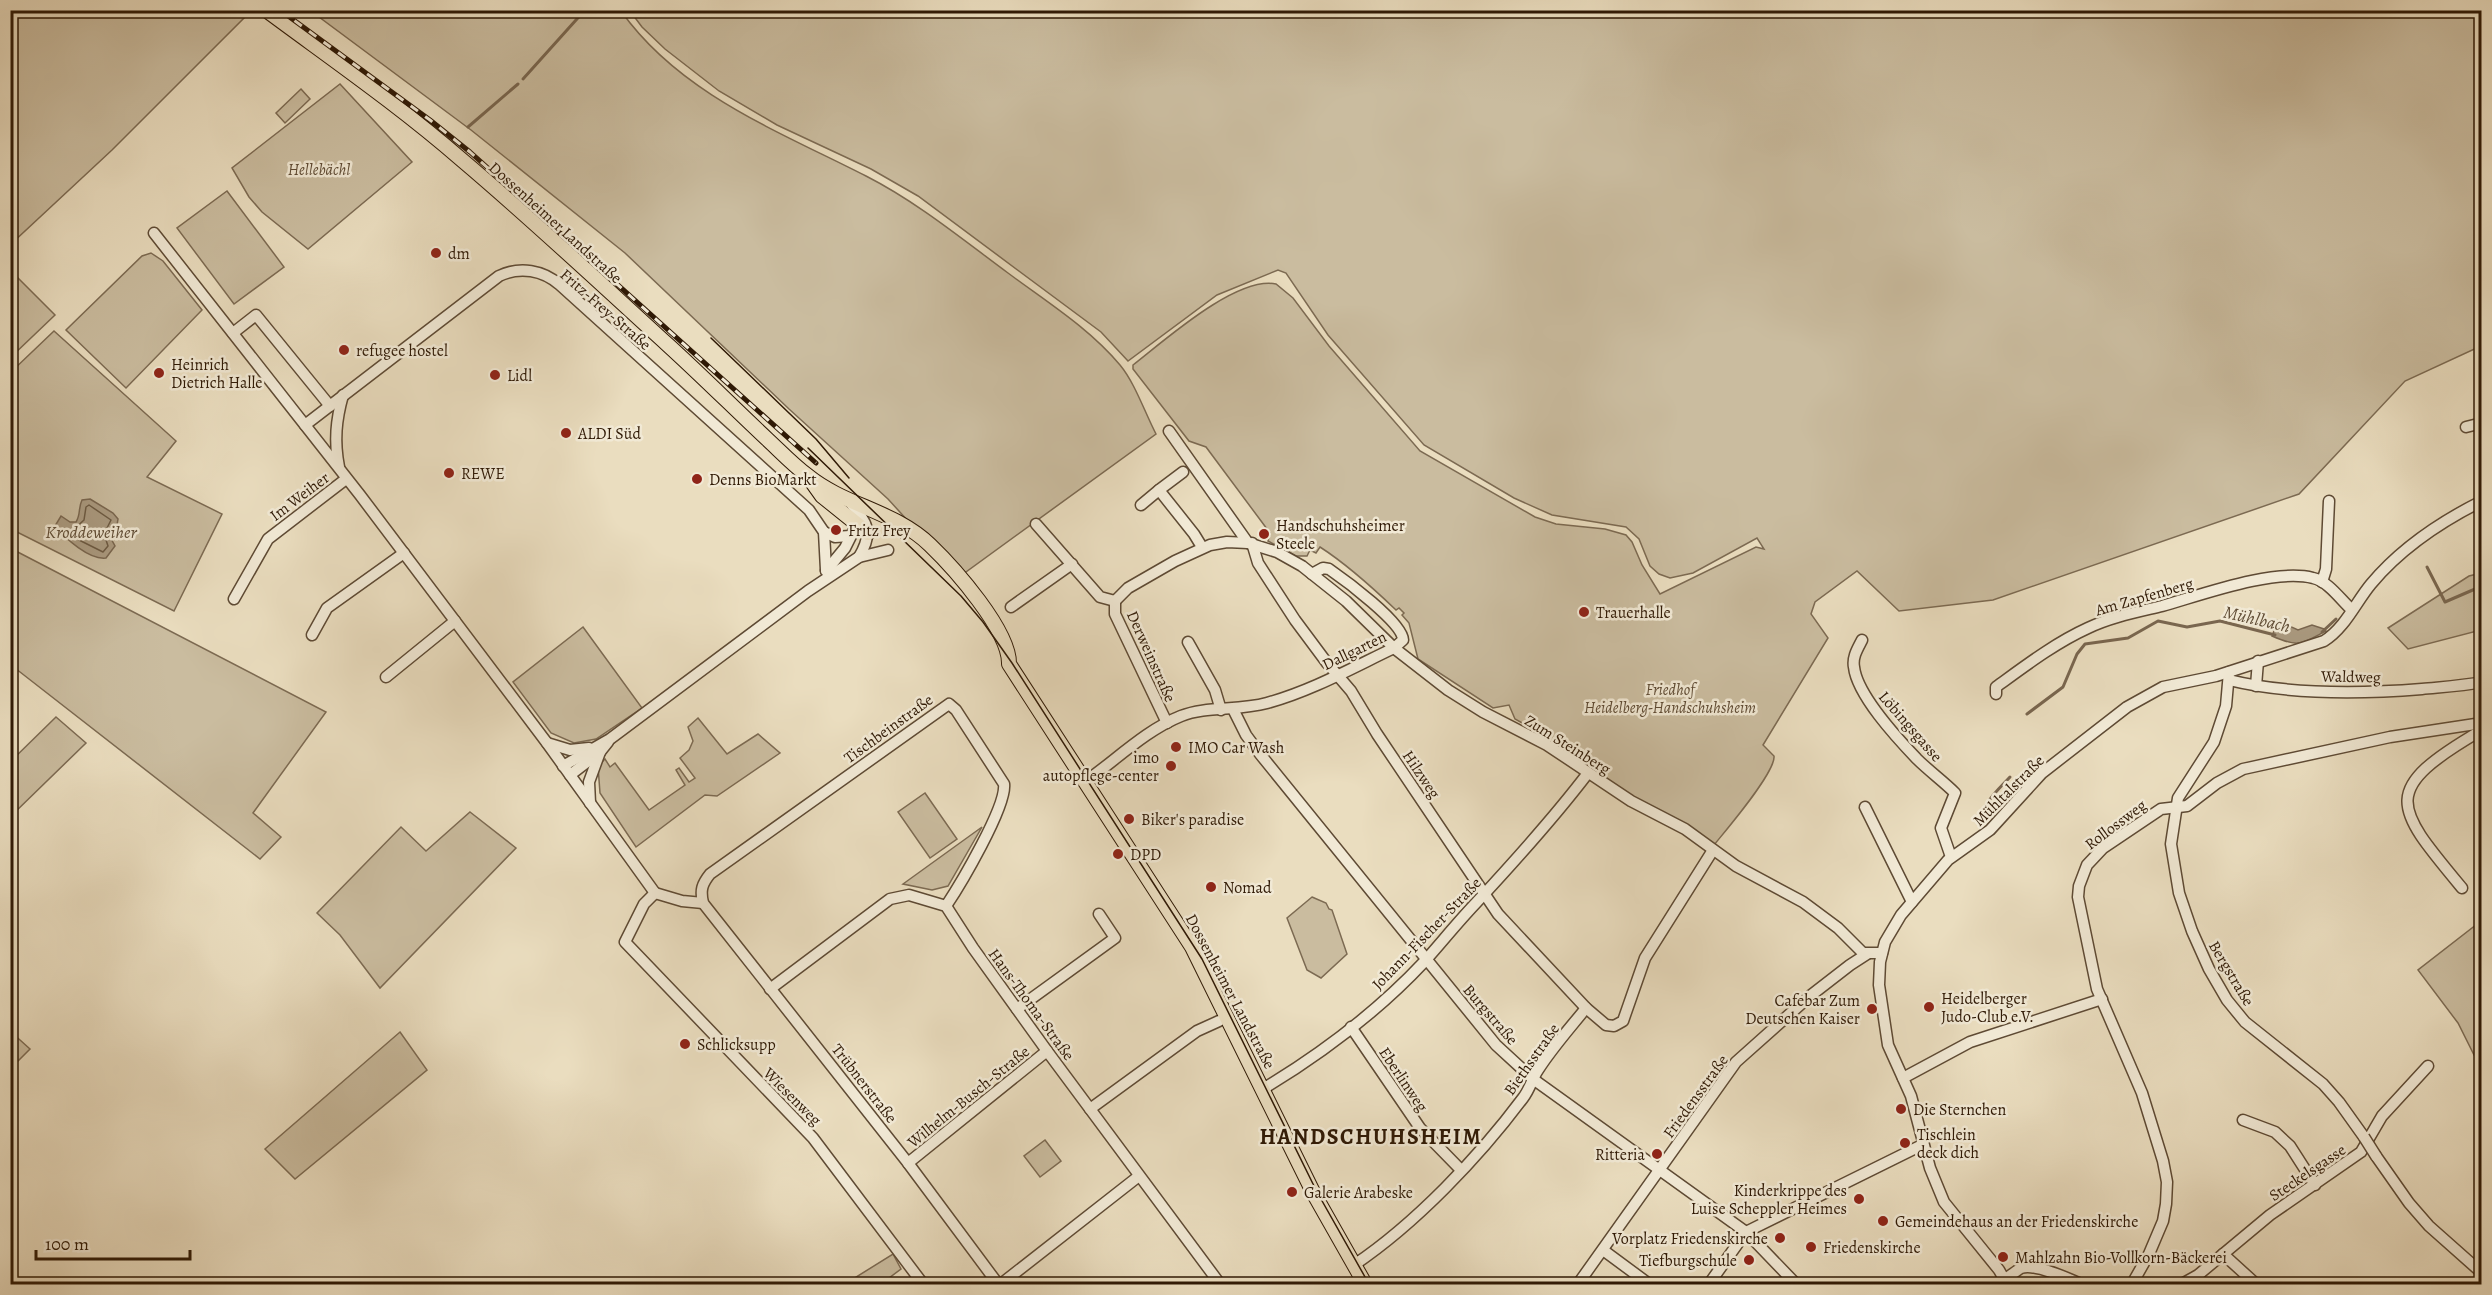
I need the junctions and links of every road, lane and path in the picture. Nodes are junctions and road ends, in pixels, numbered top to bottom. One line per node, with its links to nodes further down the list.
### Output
1 (266, 10): 12 (main road, Dossenheimer Landstraße)
2 (154, 233): 3 (street)
3 (233, 333): 5 (street); 7 (street)
4 (343, 395): 5 (street, Fritz-Frey-Straße); 11 (street); 20 (street, Fritz-Frey-Straße)
5 (330, 406): 7 (street, Fritz-Frey-Straße)
6 (2481, 423): 8 (street)
7 (305, 425): 11 (street)
8 (2466, 427)
9 (1168, 431): 21 (street)
10 (1182, 472): 13 (street)
11 (343, 474): 25 (street); 32 (street, Im Weiher)
12 (809, 478): 14 (main road, Dossenheimer Landstraße); 19 (main road, Dossenheimer Landstraße)
13 (1159, 490): 17 (street); 23 (street)
14 (848, 500): 19 (street, Dossenheimer Landstraße); 22 (main road, Dossenheimer Landstraße)
15 (2329, 501): 30 (street)
16 (2481, 501): 35 (street, Mühltalstraße)
17 (1141, 505)
18 (1036, 524): 27 (street)
19 (861, 530): 20 (street); 22 (main road, Dossenheimer Landstraße); 26 (street); 28 (street)
20 (825, 532): 28 (street)
21 (1250, 543): 23 (street, Zum Steinberg); 29 (street, Zum Steinberg); 42 (street, Hilzweg)
22 (931, 545): 56 (main road, Dossenheimer Landstraße)
23 (1202, 547): 33 (street, Zum Steinberg)
24 (888, 550): 26 (street)
25 (404, 553): 36 (street); 37 (street)
26 (859, 557): 31 (street)
27 (1072, 564): 33 (street); 34 (street)
28 (826, 570): 31 (street)
29 (1312, 574): 40 (street, Zum Steinberg); 40 (street, Dallgarten)
30 (2322, 582): 35 (street); 47 (street, Am Zapfenberg)
31 (808, 591): 53 (street)
32 (234, 599)
33 (1115, 601): 49 (street, Derweinstraße)
34 (1011, 607)
35 (2351, 609): 41 (street, Mühltalstraße)
36 (455, 621): 44 (street); 52 (street)
37 (312, 635)
38 (1862, 640): 61 (street, Löbingsgasse)
39 (1188, 642): 48 (street, Burgstraße)
40 (1394, 648): 42 (street, Dallgarten); 55 (street, Zum Steinberg)
41 (2258, 661): 43 (street, Mühltalstraße); 46 (street)
42 (1337, 675): 48 (street, Dallgarten); 64 (street, Hilzweg)
43 (2229, 676): 46 (street, Waldweg); 59 (street, Bergstraße); 61 (street, Mühltalstraße)
44 (386, 677)
45 (2481, 682): 46 (street, Waldweg)
46 (2256, 686)
47 (1996, 694)
48 (1227, 710): 49 (street); 71 (street, Burgstraße)
49 (1167, 723): 56 (street)
50 (2481, 723): 59 (street, Rollossweg)
51 (2481, 730): 62 (street)
52 (547, 743): 53 (street); 54 (street)
53 (596, 750): 54 (street); 57 (street)
54 (566, 770): 57 (street)
55 (1588, 773): 60 (street, Zum Steinberg); 64 (street, Johann-Fischer-Straße)
56 (1086, 782): 82 (main road, Dossenheimer Landstraße)
57 (590, 803): 63 (street)
58 (1865, 807): 65 (street)
59 (2176, 807): 73 (street, Rollossweg); 95 (street, Bergstraße, bridge)
60 (1713, 850): 70 (street, Zum Steinberg); 74 (street)
61 (1952, 857): 65 (street, Mühltalstraße)
62 (2462, 888)
63 (655, 893): 66 (street); 97 (street, Wiesenweg)
64 (1485, 894): 71 (street, Johann-Fischer-Straße); 74 (street, Hilzweg)
65 (1912, 902): 69 (street, Mühltalstraße)
66 (703, 903): 67 (street, Tischbeinstraße); 72 (street, Trübnerstraße)
67 (946, 906): 72 (street); 75 (street, Hans-Thoma-Straße)
68 (1099, 915): 75 (street)
69 (1881, 953): 70 (street); 80 (street, Mühltalstraße)
70 (1867, 954): 88 (street, Friedensstraße)
71 (1425, 960): 77 (street, Johann-Fischer-Straße); 81 (street, Burgstraße)
72 (770, 988): 86 (street, Trübnerstraße)
73 (2102, 999): 80 (street); 106 (street, Rollossweg)
74 (1586, 1008): 81 (street, Biethsstraße)
75 (1017, 1009): 78 (street, Hans-Thoma-Straße)
76 (1218, 1021): 83 (street)
77 (1351, 1027): 82 (street, Johann-Fischer-Straße); 87 (street, Eberlinweg)
78 (1047, 1052): 83 (street, Hans-Thoma-Straße); 86 (street, Wilhelm-Busch-Straße)
79 (2428, 1066): 90 (street, Steckelsgasse)
80 (1903, 1078): 85 (street, Mühltalstraße)
81 (1533, 1079): 87 (street, Biethsstraße); 88 (street, Burgstraße)
82 (1263, 1089): 94 (main road, Dossenheimer Landstraße)
83 (1089, 1108): 89 (street, Hans-Thoma-Straße)
84 (2243, 1120): 90 (street)
85 (1922, 1145): 91 (street); 96 (street, Mühltalstraße)
86 (909, 1163): 98 (street, Trübnerstraße)
87 (1461, 1170): 94 (street, Biethsstraße)
88 (1660, 1170): 91 (street, Burgstraße); 92 (street, Friedensstraße)
89 (1138, 1176): 98 (street); 99 (street, Hans-Thoma-Straße)
90 (2315, 1185): 93 (street, Steckelsgasse)
91 (1746, 1232): 103 (street); 104 (street, Burgstraße)
92 (1603, 1250): 101 (street, Friedensstraße); 102 (street)
93 (2223, 1254): 107 (street, Steckelsgasse); 108 (street)
94 (1354, 1265): 100 (main road, Dossenheimer Landstraße)
95 (2481, 1273)
96 (2006, 1282): 105 (street)
97 (924, 1284)
98 (999, 1284)
99 (1221, 1284)
100 (1365, 1284)
101 (1578, 1284)
102 (1648, 1284)
103 (1709, 1284)
104 (1796, 1284)
105 (2081, 1284)
106 (2132, 1284)
107 (2182, 1284)
108 (2256, 1284)

